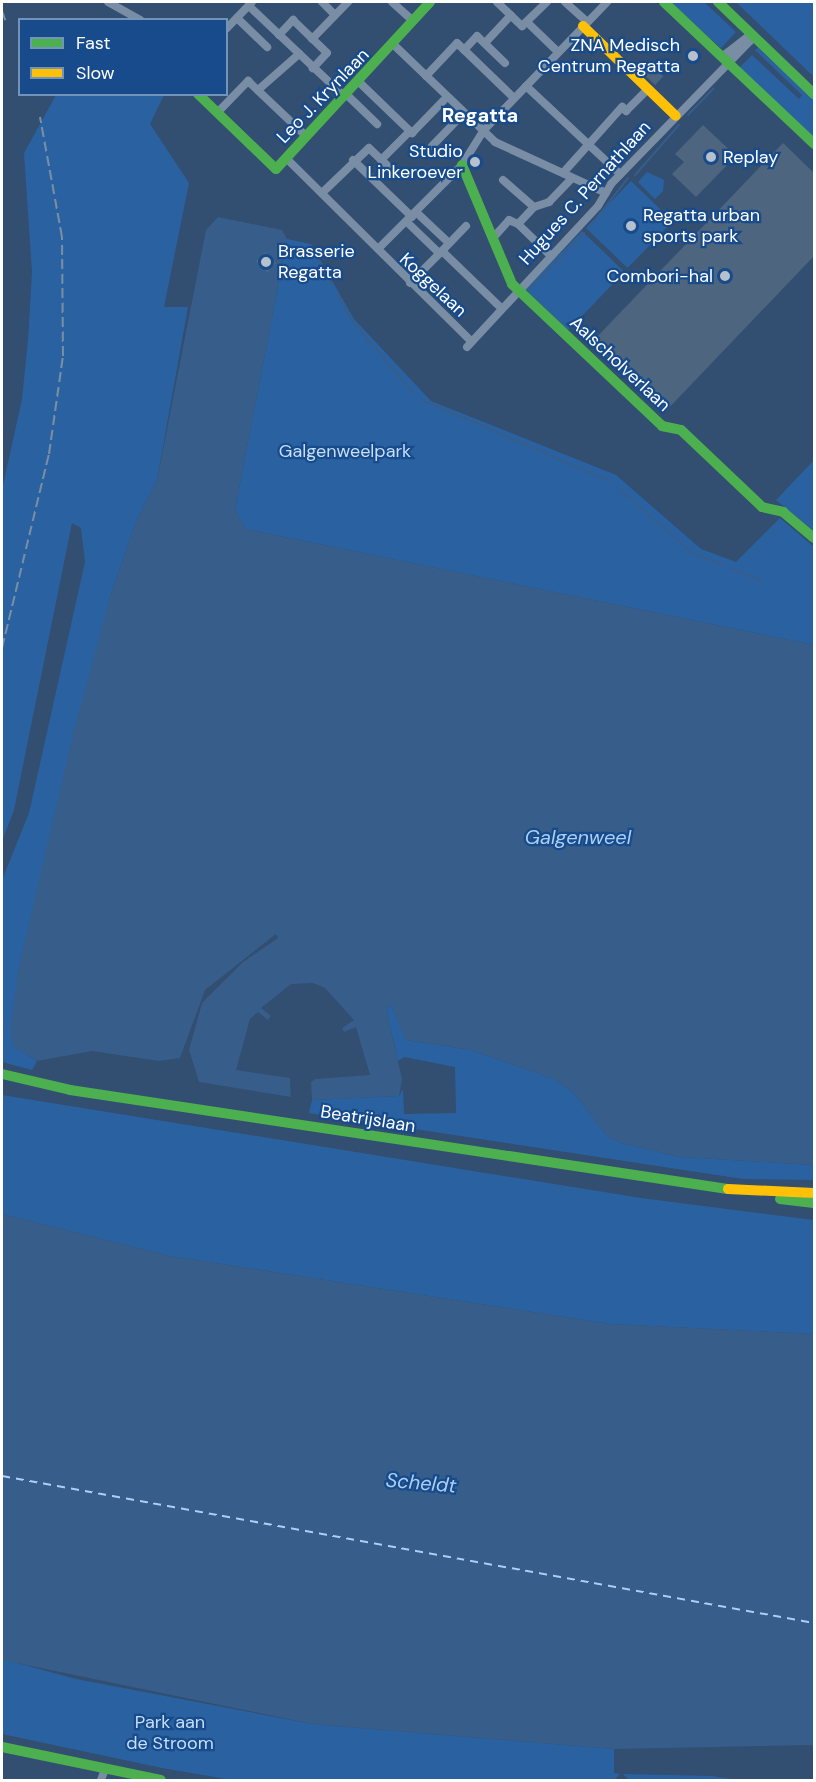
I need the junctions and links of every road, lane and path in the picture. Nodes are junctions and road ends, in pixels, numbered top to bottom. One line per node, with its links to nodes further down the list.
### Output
1 (108, 2): 15 (street)
2 (322, 2): 13 (street)
3 (348, 2): 13 (street)
4 (392, 2): 17 (street)
5 (430, 2): 17 (street, Leo J. Krynlaan)
6 (496, 2): 14 (street)
7 (546, 2): 18 (street)
8 (565, 2): 19 (street)
9 (607, 2): 19 (street)
10 (664, 2): 30 (street)
11 (718, 2): 21 (street)
12 (250, 4): 16 (street); 22 (street)
13 (335, 15): 23 (street)
14 (511, 15): 18 (street); 24 (street)
15 (138, 18)
16 (237, 18): 20 (street); 26 (street)
17 (412, 20): 25 (street, Leo J. Krynlaan)
18 (524, 24): 28 (street)
19 (585, 24): 28 (street); 36 (street)
20 (228, 27)
21 (751, 34): 30 (street, Hugues C. Pernathlaan); 38 (street)
22 (279, 35): 23 (street); 29 (street)
23 (312, 39): 32 (street)
24 (485, 43): 27 (street); 31 (street)
25 (394, 45): 33 (street); 34 (street, Leo J. Krynlaan)
26 (267, 47)
27 (464, 50): 33 (street); 42 (street)
28 (558, 52): 35 (street)
29 (299, 54): 32 (street); 37 (street)
30 (728, 61): 45 (street, Hugues C. Pernathlaan); 51 (street)
31 (505, 63)
32 (313, 68): 40 (street)
33 (426, 76): 41 (street)
34 (359, 82): 40 (street, Leo J. Krynlaan); 47 (street)
35 (526, 86): 42 (street); 50 (street)
36 (648, 88): 45 (street); 50 (street)
37 (258, 90): 43 (street); 49 (street)
38 (814, 94)
39 (200, 96): 43 (street)
40 (346, 96): 46 (street); 49 (street, Leo J. Krynlaan)
41 (447, 97): 44 (street); 47 (street)
42 (514, 98): 48 (street)
43 (217, 113): 53 (street, Leo J. Krynlaan)
44 (464, 113): 48 (street); 52 (street)
45 (676, 116): 59 (street, Hugues C. Pernathlaan)
46 (377, 124)
47 (413, 131): 55 (street)
48 (483, 131): 56 (street); 57 (street)
49 (307, 137): 53 (street, Leo J. Krynlaan)
50 (586, 144): 57 (street); 59 (street)
51 (814, 144)
52 (432, 146)
53 (286, 159): 62 (street, Koggelaan)
54 (353, 160): 55 (street); 62 (street); 65 (street)
55 (381, 160): 58 (street)
56 (462, 165): 65 (street); 68 (street, Aalscholverlaan)
57 (563, 173): 60 (street)
58 (396, 174)
59 (620, 174): 63 (street, Hugues C. Pernathlaan)
60 (572, 178): 63 (street); 64 (street)
61 (503, 180): 64 (street)
62 (322, 193): 70 (street, Koggelaan)
63 (606, 193): 72 (street, Hugues C. Pernathlaan)
64 (535, 206): 66 (street)
65 (410, 215): 69 (street); 70 (street); 71 (street)
66 (518, 224): 68 (street); 72 (street)
67 (465, 226): 69 (street)
68 (493, 238): 74 (street, Aalscholverlaan)
69 (448, 243): 71 (street)
70 (378, 249): 73 (street, Koggelaan)
71 (440, 252): 73 (street); 75 (street)
72 (551, 256): 74 (street, Hugues C. Pernathlaan)
73 (412, 281): 76 (street, Koggelaan)
74 (519, 290): 75 (street, Hugues C. Pernathlaan); 77 (street, Aalscholverlaan)
75 (501, 308): 76 (street, Hugues C. Pernathlaan)
76 (469, 343)
77 (814, 538)
78 (2, 1074): 79 (street, Beatrijslaan)
79 (730, 1191): 80 (street, Beatrijslaan); 81 (street, Beatrijslaan)
80 (814, 1193)
81 (814, 1203)
82 (2, 1747): 83 (street)
83 (105, 1769): 84 (street); 85 (street)
84 (101, 1780)
85 (161, 1780)

